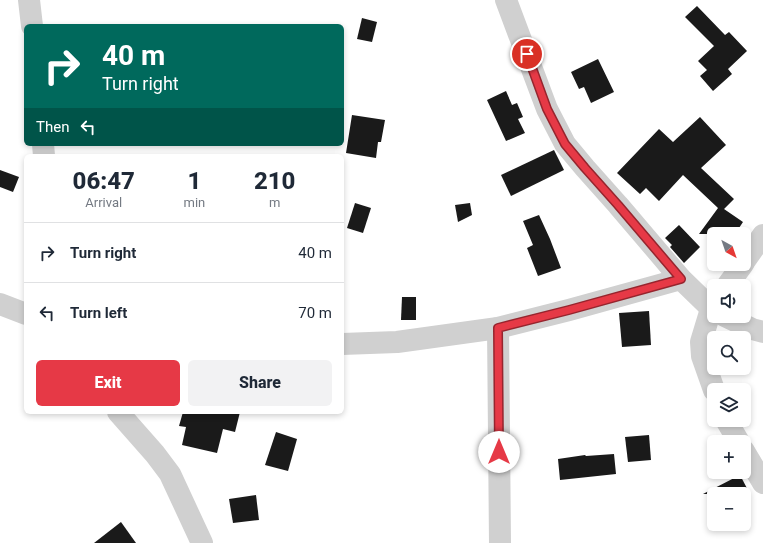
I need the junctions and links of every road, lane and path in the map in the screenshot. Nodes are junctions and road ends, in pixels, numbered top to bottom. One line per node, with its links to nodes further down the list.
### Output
1 (29, 0): 3 (street)
2 (506, 0): 6 (street)
3 (32, 24)
4 (763, 235): 5 (street)
5 (751, 252)
6 (681, 279): 7 (street); 12 (street)
7 (707, 302)
8 (0, 304): 9 (street)
9 (24, 313)
10 (710, 323): 15 (street)
11 (741, 323): 13 (street)
12 (498, 328): 14 (street); 20 (street)
13 (763, 332)
14 (344, 344)
15 (712, 383)
16 (120, 414): 19 (street)
17 (751, 463): 18 (street)
18 (763, 483)
19 (202, 543)
20 (500, 543)

